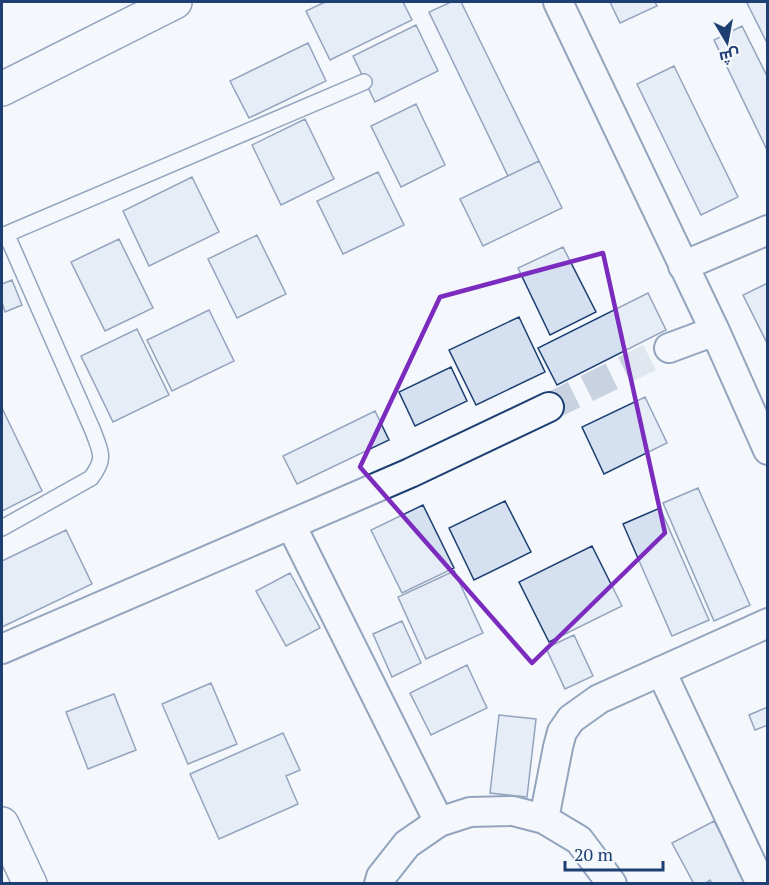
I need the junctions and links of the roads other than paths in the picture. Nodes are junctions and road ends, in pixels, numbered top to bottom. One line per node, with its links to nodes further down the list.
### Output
1 (175, 2): 4 (main road)
2 (558, 2): 7 (street)
3 (364, 82): 6 (lane)
4 (2, 89)
5 (768, 230): 7 (street)
6 (2, 237): 13 (lane)
7 (682, 266): 8 (street)
8 (715, 331): 9 (street); 11 (street)
9 (669, 348)
10 (549, 407): 12 (street)
11 (768, 450)
12 (291, 525): 15 (street); 18 (street)
13 (2, 528)
14 (768, 623): 16 (street)
15 (2, 649)
16 (661, 671): 17 (street); 23 (street)
17 (544, 819): 18 (street); 22 (street)
18 (439, 822): 21 (street)
19 (2, 824): 20 (main road)
20 (30, 884)
21 (379, 884)
22 (612, 884)
23 (761, 884)

